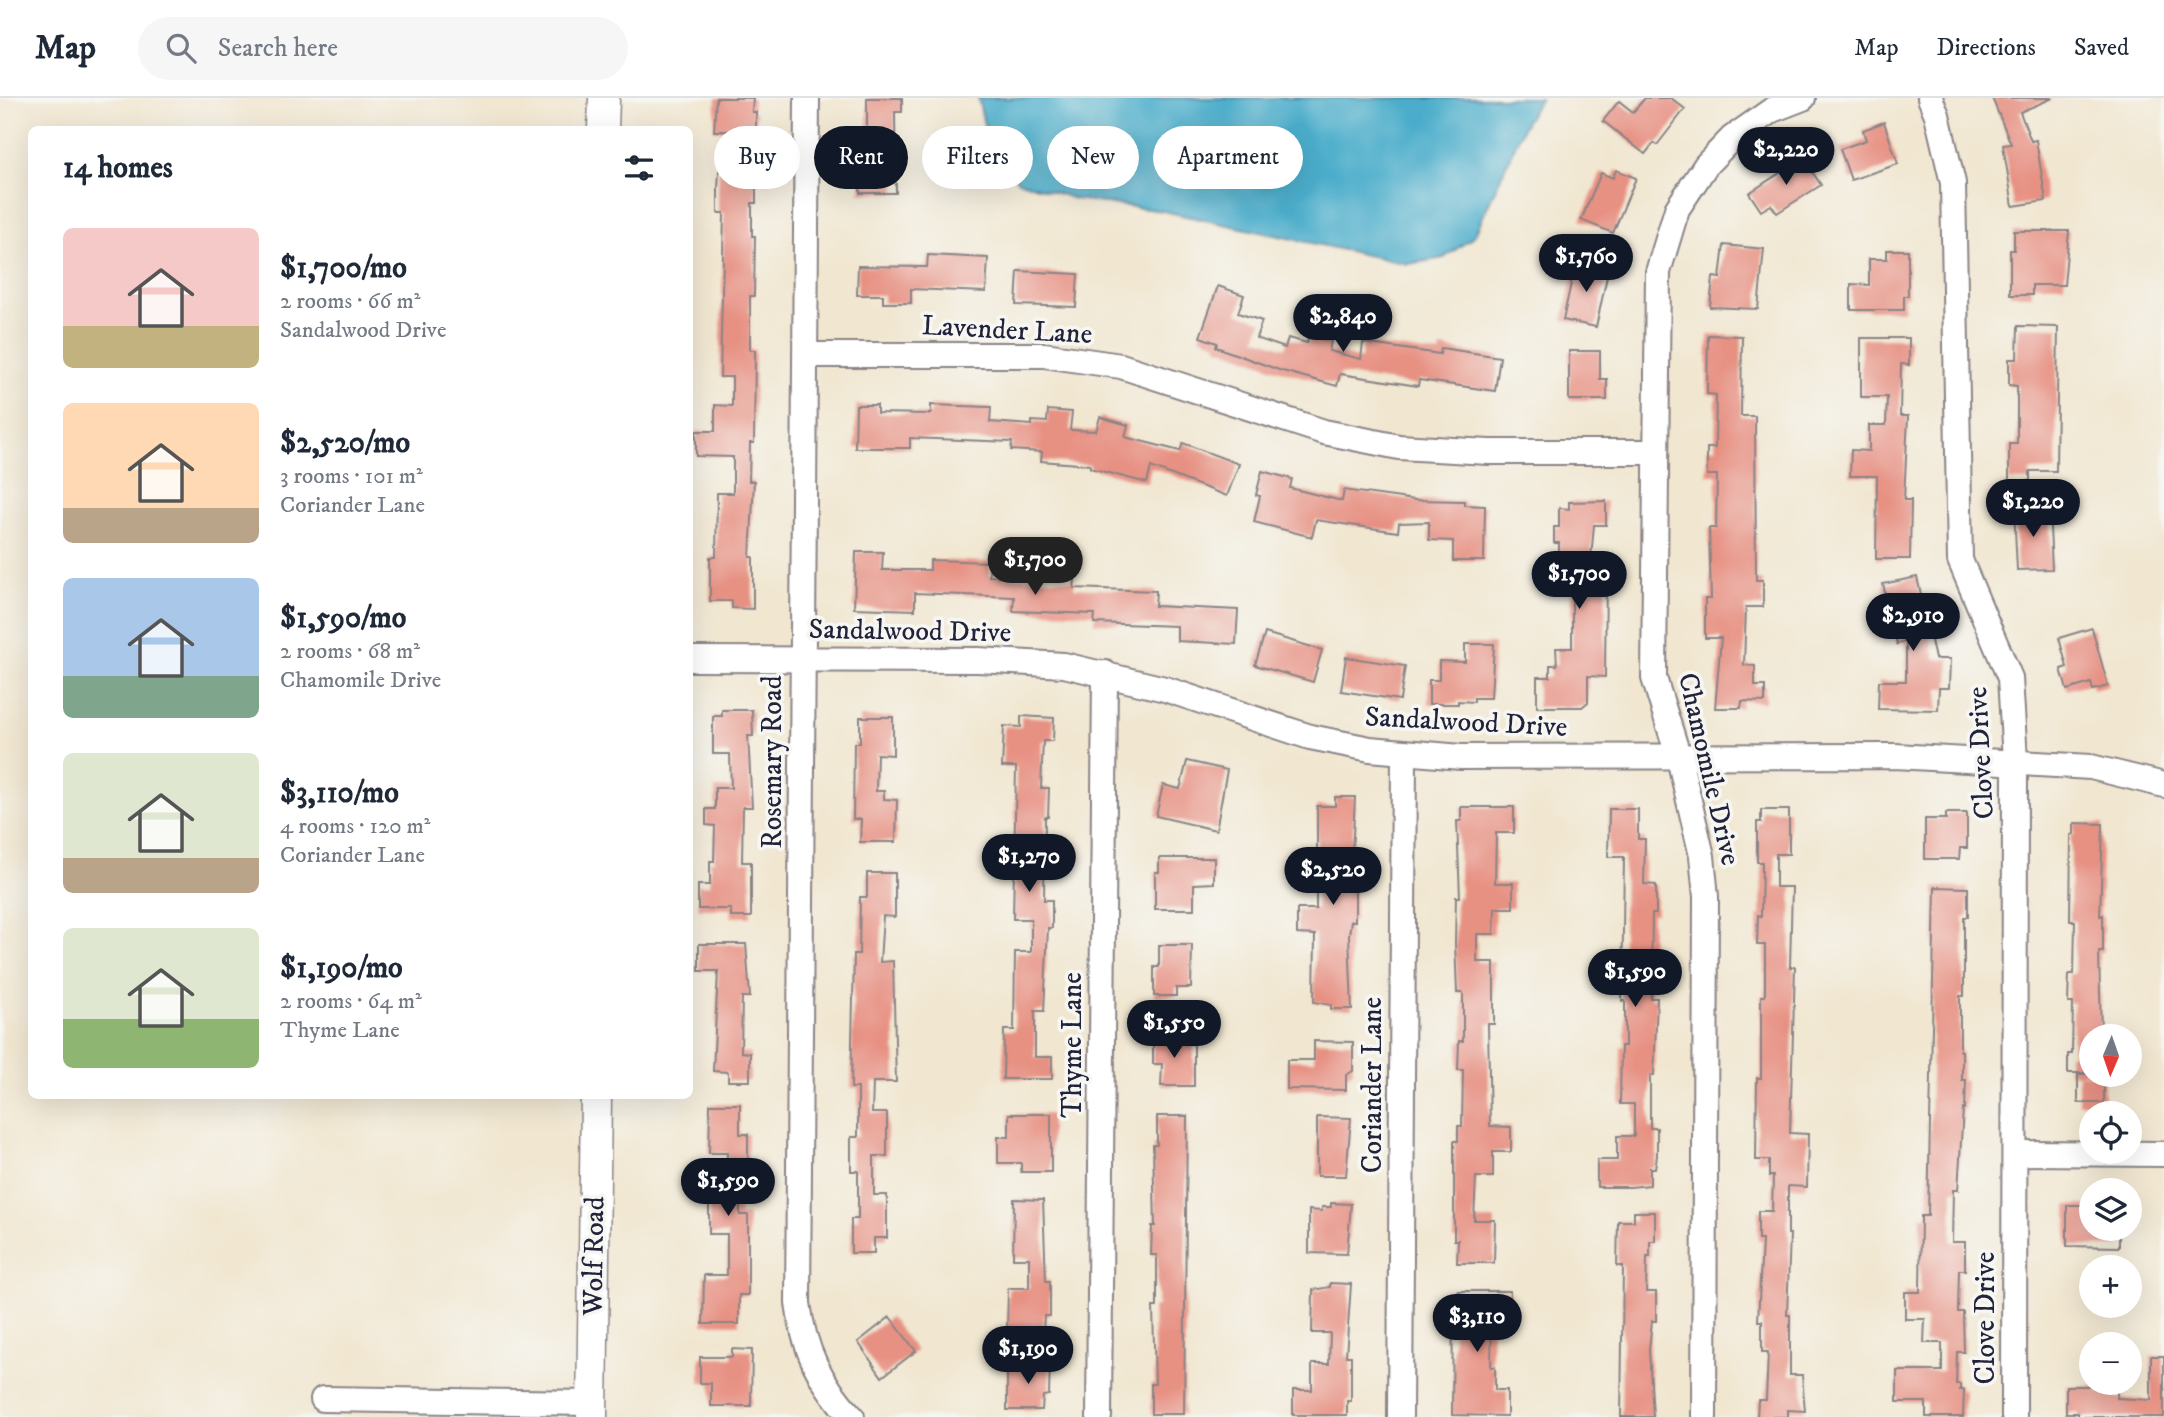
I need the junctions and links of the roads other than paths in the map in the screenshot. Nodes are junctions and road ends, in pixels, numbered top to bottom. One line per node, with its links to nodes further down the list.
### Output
1 (604, 98): 5 (main road)
2 (807, 98): 6 (street, Rosemary Road)
3 (1803, 98): 7 (street, Chamomile Drive)
4 (1930, 98): 13 (street, Clove Drive)
5 (603, 126)
6 (806, 355): 7 (street, Lavender Lane); 9 (street, Rosemary Road)
7 (1656, 452): 12 (street, Chamomile Drive)
8 (693, 659): 9 (street, Sandalwood Drive)
9 (803, 660): 10 (street, Sandalwood Drive); 20 (street, Rosemary Road)
10 (1105, 673): 11 (street, Sandalwood Drive); 21 (street, Thyme Lane)
11 (1404, 753): 12 (street, Sandalwood Drive); 22 (street, Coriander Lane)
12 (1679, 758): 13 (street, Sandalwood Drive); 23 (street, Chamomile Drive)
13 (2015, 760): 14 (street, Sandalwood Drive); 16 (street, Clove Drive)
14 (2164, 785)
15 (596, 1099): 19 (main road, Wolf Road)
16 (2015, 1153): 17 (street); 24 (street, Clove Drive)
17 (2164, 1154)
18 (323, 1399): 19 (street)
19 (592, 1410)
20 (848, 1416)
21 (1099, 1417)
22 (1400, 1417)
23 (1704, 1417)
24 (2014, 1417)

